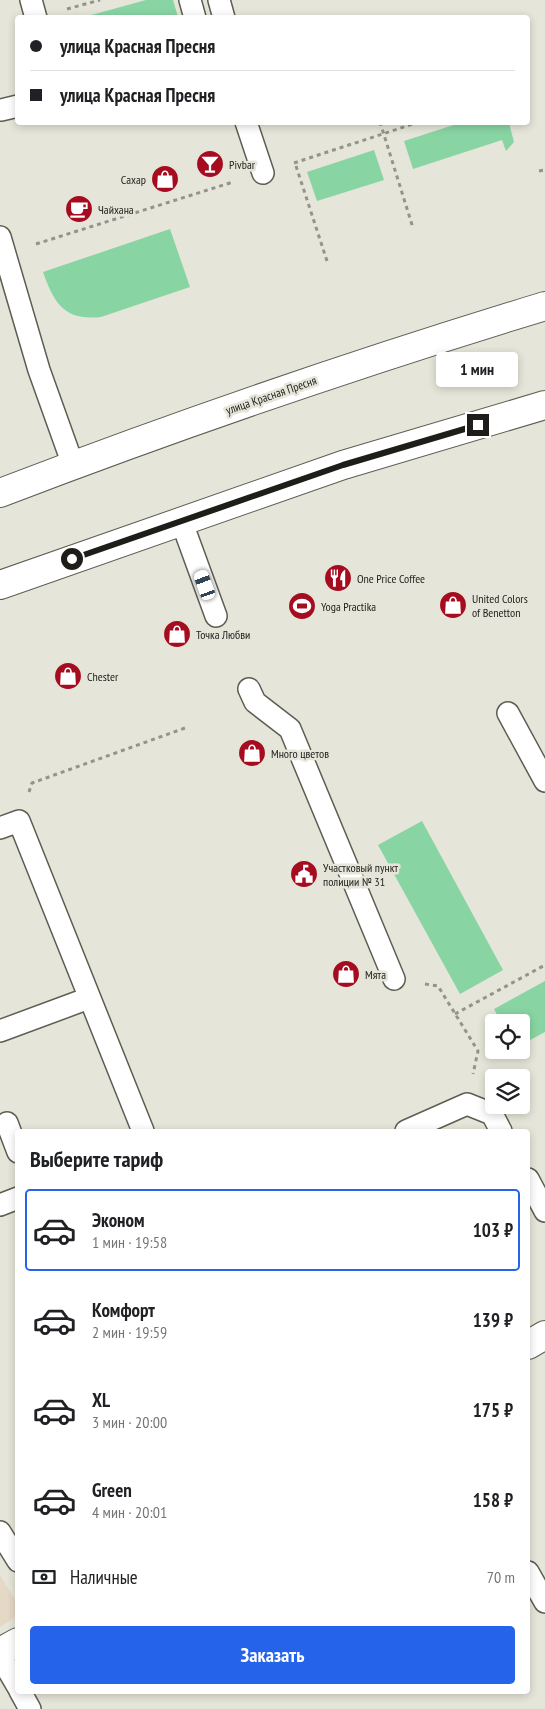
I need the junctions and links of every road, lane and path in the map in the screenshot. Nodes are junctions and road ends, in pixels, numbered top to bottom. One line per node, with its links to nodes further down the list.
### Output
1 (31, 0): 4 (lane)
2 (190, 0): 5 (lane)
3 (219, 0): 6 (lane)
4 (35, 15)
5 (194, 15)
6 (223, 15)
7 (247, 125): 14 (lane)
8 (381, 125): 10 (path)
9 (410, 125): 10 (path)
10 (383, 134): 11 (path); 15 (path)
11 (295, 162): 14 (path); 17 (path)
12 (545, 170): 13 (path)
13 (539, 171)
14 (263, 173): 16 (path)
15 (413, 228)
16 (3, 245): 20 (lane)
17 (326, 261)
18 (545, 306): 20 (main road, улица Красная Пресня)
19 (545, 406): 22 (main road)
20 (73, 465): 21 (main road, улица Красная Пресня)
21 (0, 493)
22 (181, 520): 23 (main road); 24 (lane)
23 (0, 585)
24 (216, 616)
25 (250, 689): 31 (lane)
26 (508, 713): 28 (lane)
27 (185, 728): 29 (path)
28 (545, 781)
29 (10, 825): 32 (lane)
30 (545, 965): 33 (path)
31 (394, 979): 33 (path)
32 (89, 998): 34 (lane); 37 (lane)
33 (455, 1014): 35 (path)
34 (0, 1031)
35 (466, 1104): 38 (lane); 39 (lane)
36 (7, 1122): 40 (lane)
37 (142, 1129)
38 (410, 1129)
39 (500, 1129)
40 (15, 1144)
41 (530, 1183): 44 (lane)
42 (15, 1199): 43 (lane)
43 (0, 1205)
44 (545, 1211)
45 (545, 1334): 46 (main road)
46 (530, 1344)
47 (0, 1532): 48 (lane)
48 (15, 1556)
49 (530, 1575): 50 (lane)
50 (544, 1597)
51 (15, 1644): 52 (main road)
52 (0, 1652)
53 (0, 1656): 54 (lane)
54 (15, 1682)
55 (22, 1694): 56 (lane)
56 (30, 1709)

